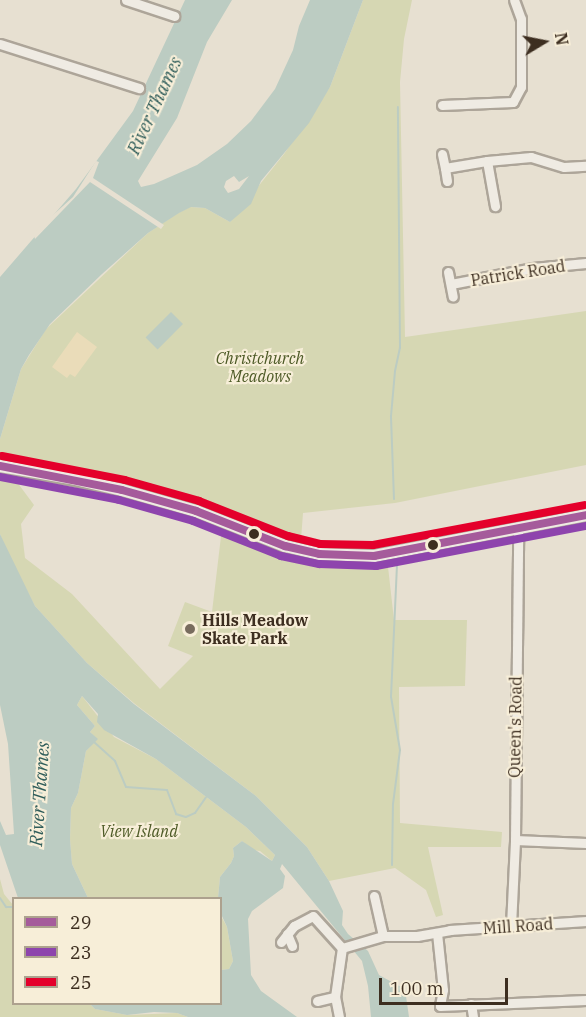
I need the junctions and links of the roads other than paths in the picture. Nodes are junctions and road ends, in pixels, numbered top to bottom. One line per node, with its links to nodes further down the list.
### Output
1 (126, 0): 3 (street)
2 (514, 0): 6 (street)
3 (174, 16)
4 (0, 44): 5 (street)
5 (139, 88)
6 (450, 93)
7 (442, 154): 10 (street)
8 (487, 161): 9 (street); 10 (street); 12 (street)
9 (586, 166)
10 (445, 168): 11 (street)
11 (447, 181)
12 (492, 190): 13 (street); 14 (street)
13 (481, 192)
14 (495, 206)
15 (586, 263): 17 (street, Patrick Road)
16 (448, 272): 17 (street)
17 (451, 284): 18 (street)
18 (453, 297)
19 (0, 466): 21 (main road)
20 (586, 515): 21 (main road)
21 (518, 528): 22 (street, Queen's Road)
22 (515, 840): 23 (street); 26 (street, Queen's Road)
23 (586, 843)
24 (374, 896): 28 (street)
25 (586, 921): 26 (street, Mill Road)
26 (511, 926): 27 (street, Mill Road)
27 (437, 933): 28 (street, Mill Road); 34 (street)
28 (383, 936): 30 (street, Mill Road)
29 (292, 946): 30 (street)
30 (345, 948): 31 (street)
31 (335, 997): 33 (street); 35 (street)
32 (586, 1000): 34 (street)
33 (317, 1001)
34 (471, 1004): 36 (street)
35 (339, 1017)
36 (472, 1017)

